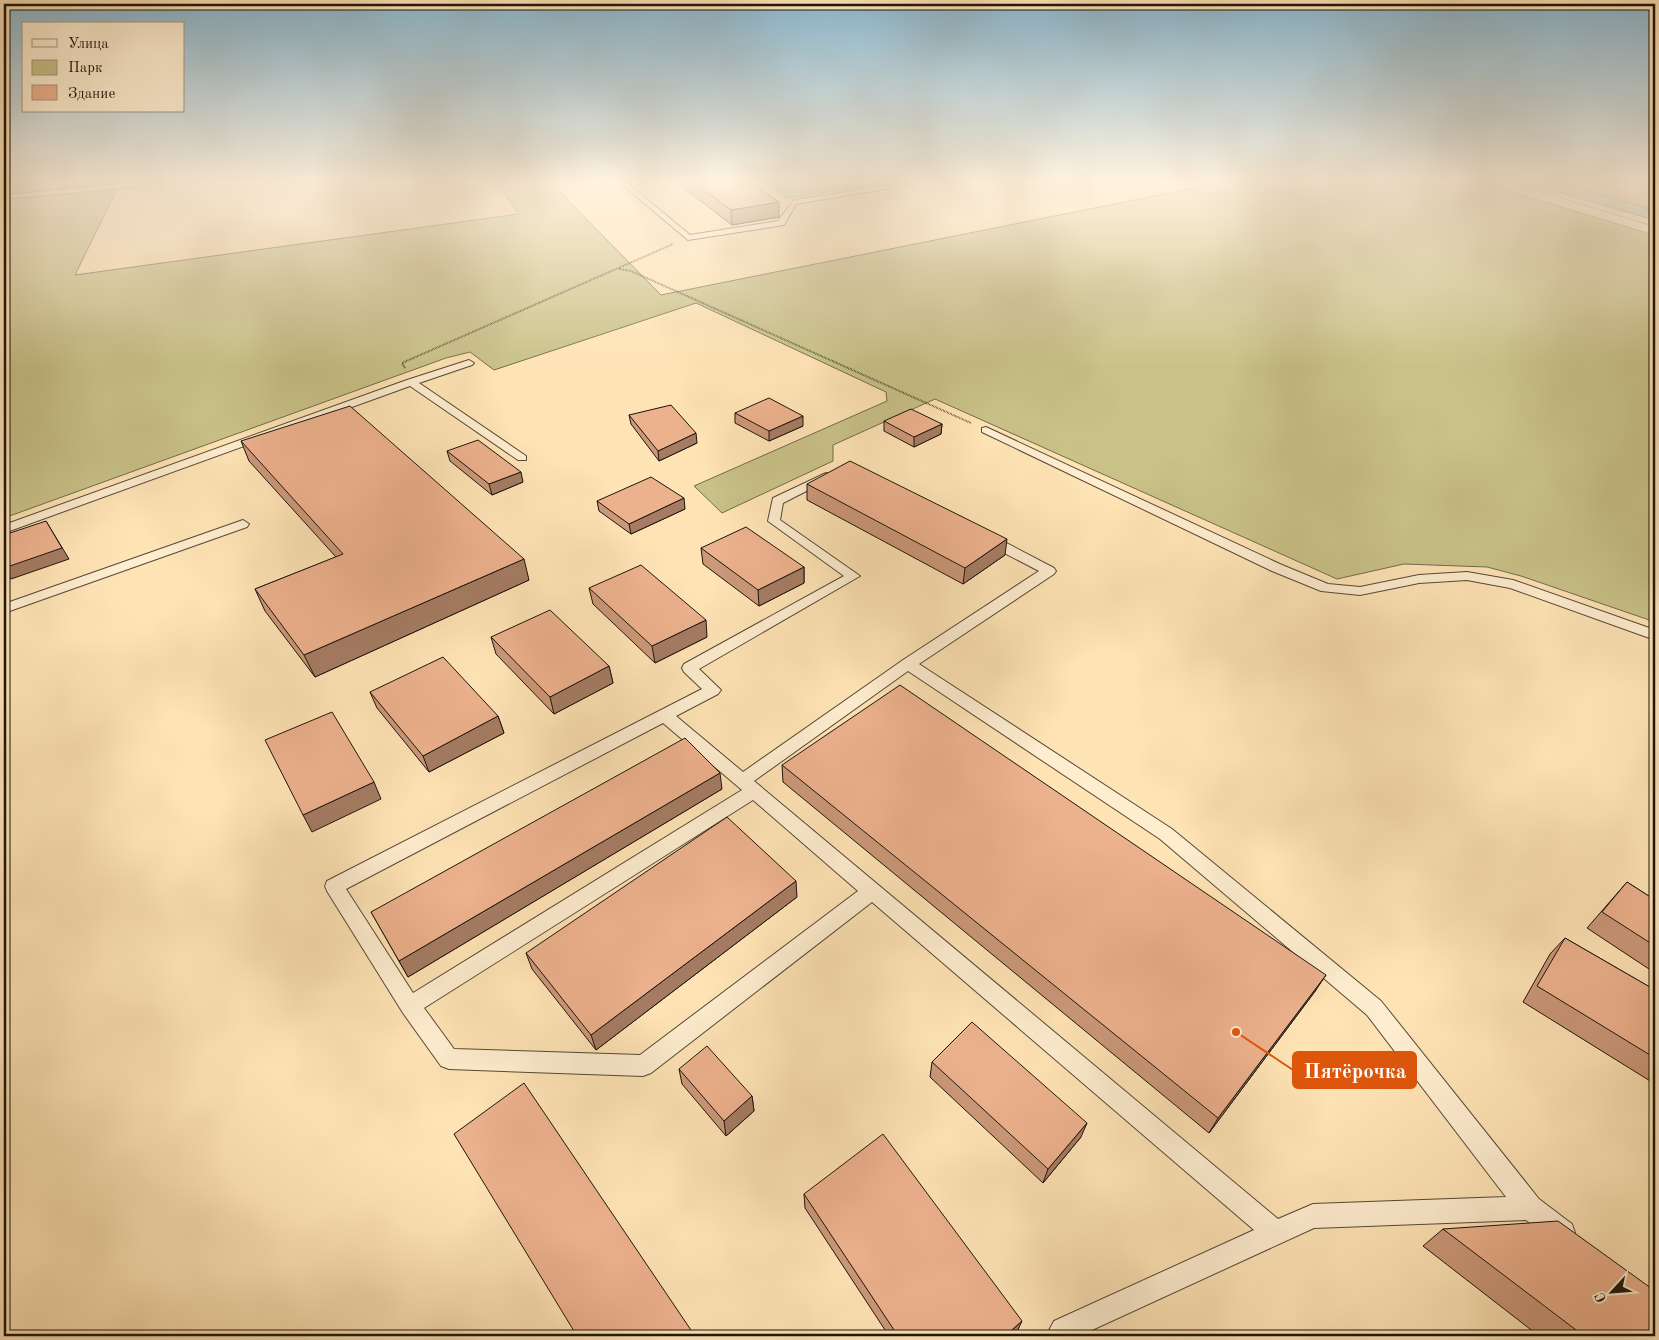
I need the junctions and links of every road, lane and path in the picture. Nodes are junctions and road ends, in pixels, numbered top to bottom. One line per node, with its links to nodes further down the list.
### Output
1 (676, 244): 2 (path)
2 (619, 269): 4 (path); 5 (path)
3 (469, 363): 4 (lane)
4 (411, 382): 6 (lane); 9 (lane)
5 (986, 430): 12 (lane)
6 (522, 458)
7 (839, 473): 14 (lane)
8 (243, 524): 11 (lane)
9 (4, 529)
10 (970, 529): 13 (lane)
11 (4, 609)
12 (1655, 635)
13 (908, 664): 15 (lane); 18 (lane)
14 (664, 715): 15 (lane); 17 (lane)
15 (748, 786): 16 (lane); 17 (lane)
16 (872, 891): 17 (lane); 19 (lane)
17 (410, 1006)
18 (1530, 1208): 19 (lane); 20 (lane)
19 (1276, 1234): 21 (lane)
20 (1585, 1249)
21 (1058, 1336)

